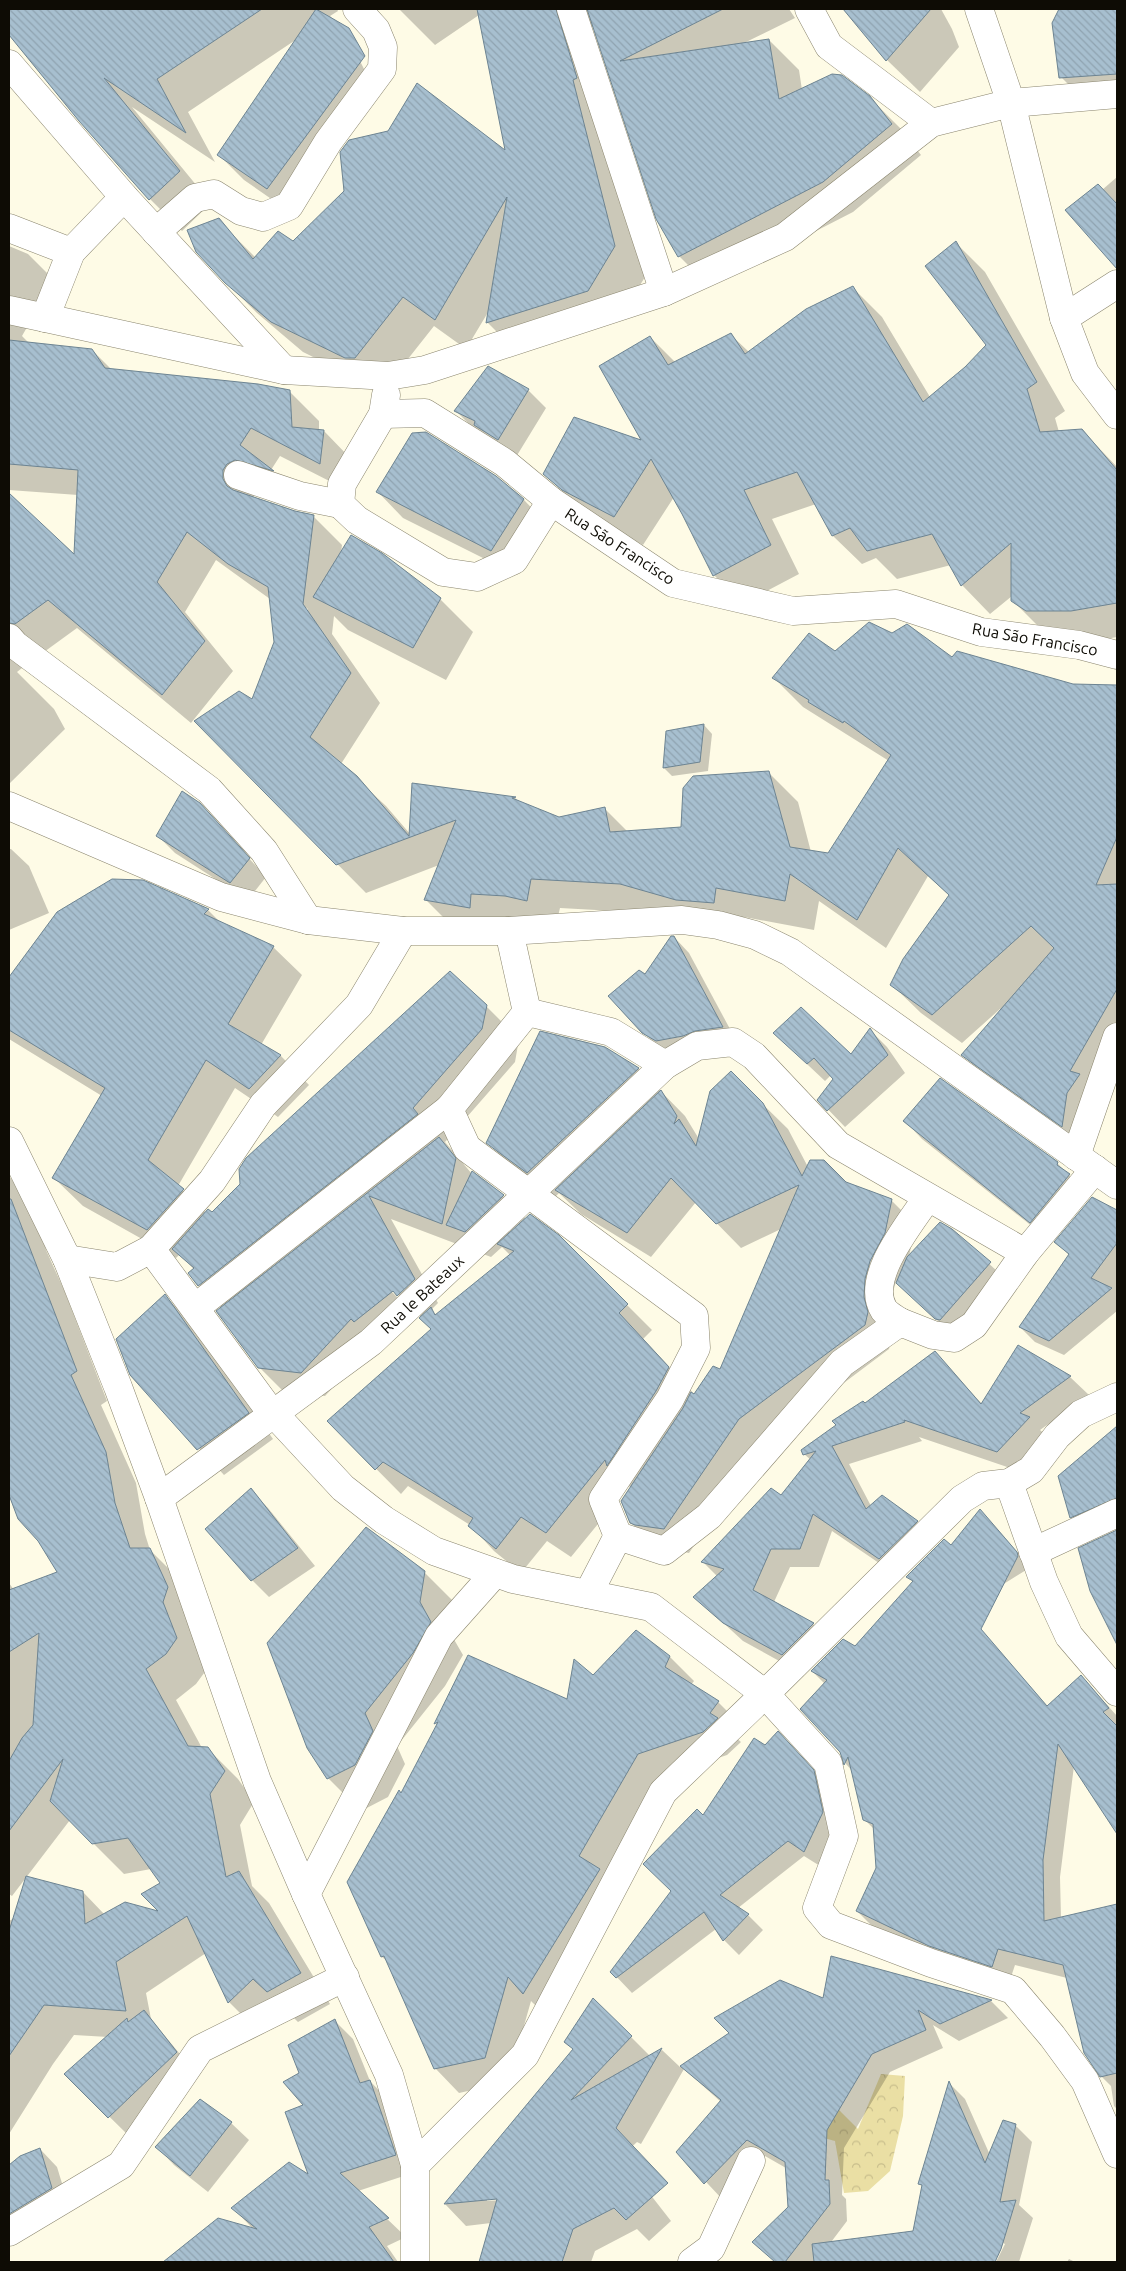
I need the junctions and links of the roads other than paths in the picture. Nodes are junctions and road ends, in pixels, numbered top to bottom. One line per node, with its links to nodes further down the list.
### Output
1 (357, 9): 11 (street)
2 (571, 9): 14 (street)
3 (809, 9): 8 (street)
4 (979, 9): 7 (street)
5 (9, 64): 9 (street)
6 (1117, 94): 7 (street)
7 (1010, 103): 8 (street); 17 (street)
8 (931, 123): 14 (street)
9 (124, 197): 11 (street); 12 (street)
10 (9, 228): 12 (street)
11 (156, 232): 18 (street)
12 (71, 252): 16 (street)
13 (1117, 284): 17 (street)
14 (664, 292): 19 (street)
15 (9, 310): 16 (street)
16 (45, 318): 18 (street)
17 (1064, 318): 21 (street)
18 (284, 370): 19 (street)
19 (388, 376): 20 (street)
20 (383, 414): 23 (street, Rua São Francisco); 24 (street)
21 (1117, 415)
22 (238, 476): 24 (street)
23 (551, 502): 24 (street); 26 (street, Rua São Francisco)
24 (340, 504)
25 (9, 638): 28 (street)
26 (1117, 655)
27 (9, 806): 28 (street)
28 (308, 920): 29 (street)
29 (403, 931): 30 (street); 40 (street)
30 (509, 931): 31 (street); 36 (street)
31 (527, 1012): 33 (street); 34 (street)
32 (1116, 1046): 36 (street)
33 (665, 1066): 38 (street, Rua le Bateaux); 39 (street, Rua le Bateaux)
34 (449, 1109): 38 (street); 43 (street)
35 (9, 1141): 42 (street)
36 (1085, 1162): 37 (street); 41 (street)
37 (1117, 1184)
38 (529, 1193): 46 (street, Rua le Bateaux); 50 (street)
39 (927, 1198): 41 (street, Rua le Bateaux); 44 (street)
40 (151, 1249): 42 (street); 43 (street)
41 (1025, 1253): 44 (street)
42 (67, 1259): 48 (street)
43 (195, 1308): 46 (street)
44 (900, 1322): 50 (street)
45 (1117, 1397): 47 (street)
46 (274, 1413): 48 (street, Rua le Bateaux); 52 (street)
47 (1009, 1483): 51 (street); 55 (street)
48 (160, 1498): 56 (street)
49 (1117, 1514): 51 (street)
50 (618, 1536): 53 (street)
51 (1033, 1552): 54 (street)
52 (495, 1573): 53 (street); 56 (street)
53 (588, 1594): 55 (street)
54 (1117, 1692)
55 (765, 1694): 58 (street); 60 (street)
56 (306, 1894): 57 (street)
57 (345, 1977): 60 (street); 61 (street)
58 (1117, 2154)
59 (751, 2162): 63 (street)
60 (416, 2165): 62 (street)
61 (9, 2232)
62 (415, 2262)
63 (692, 2262)

